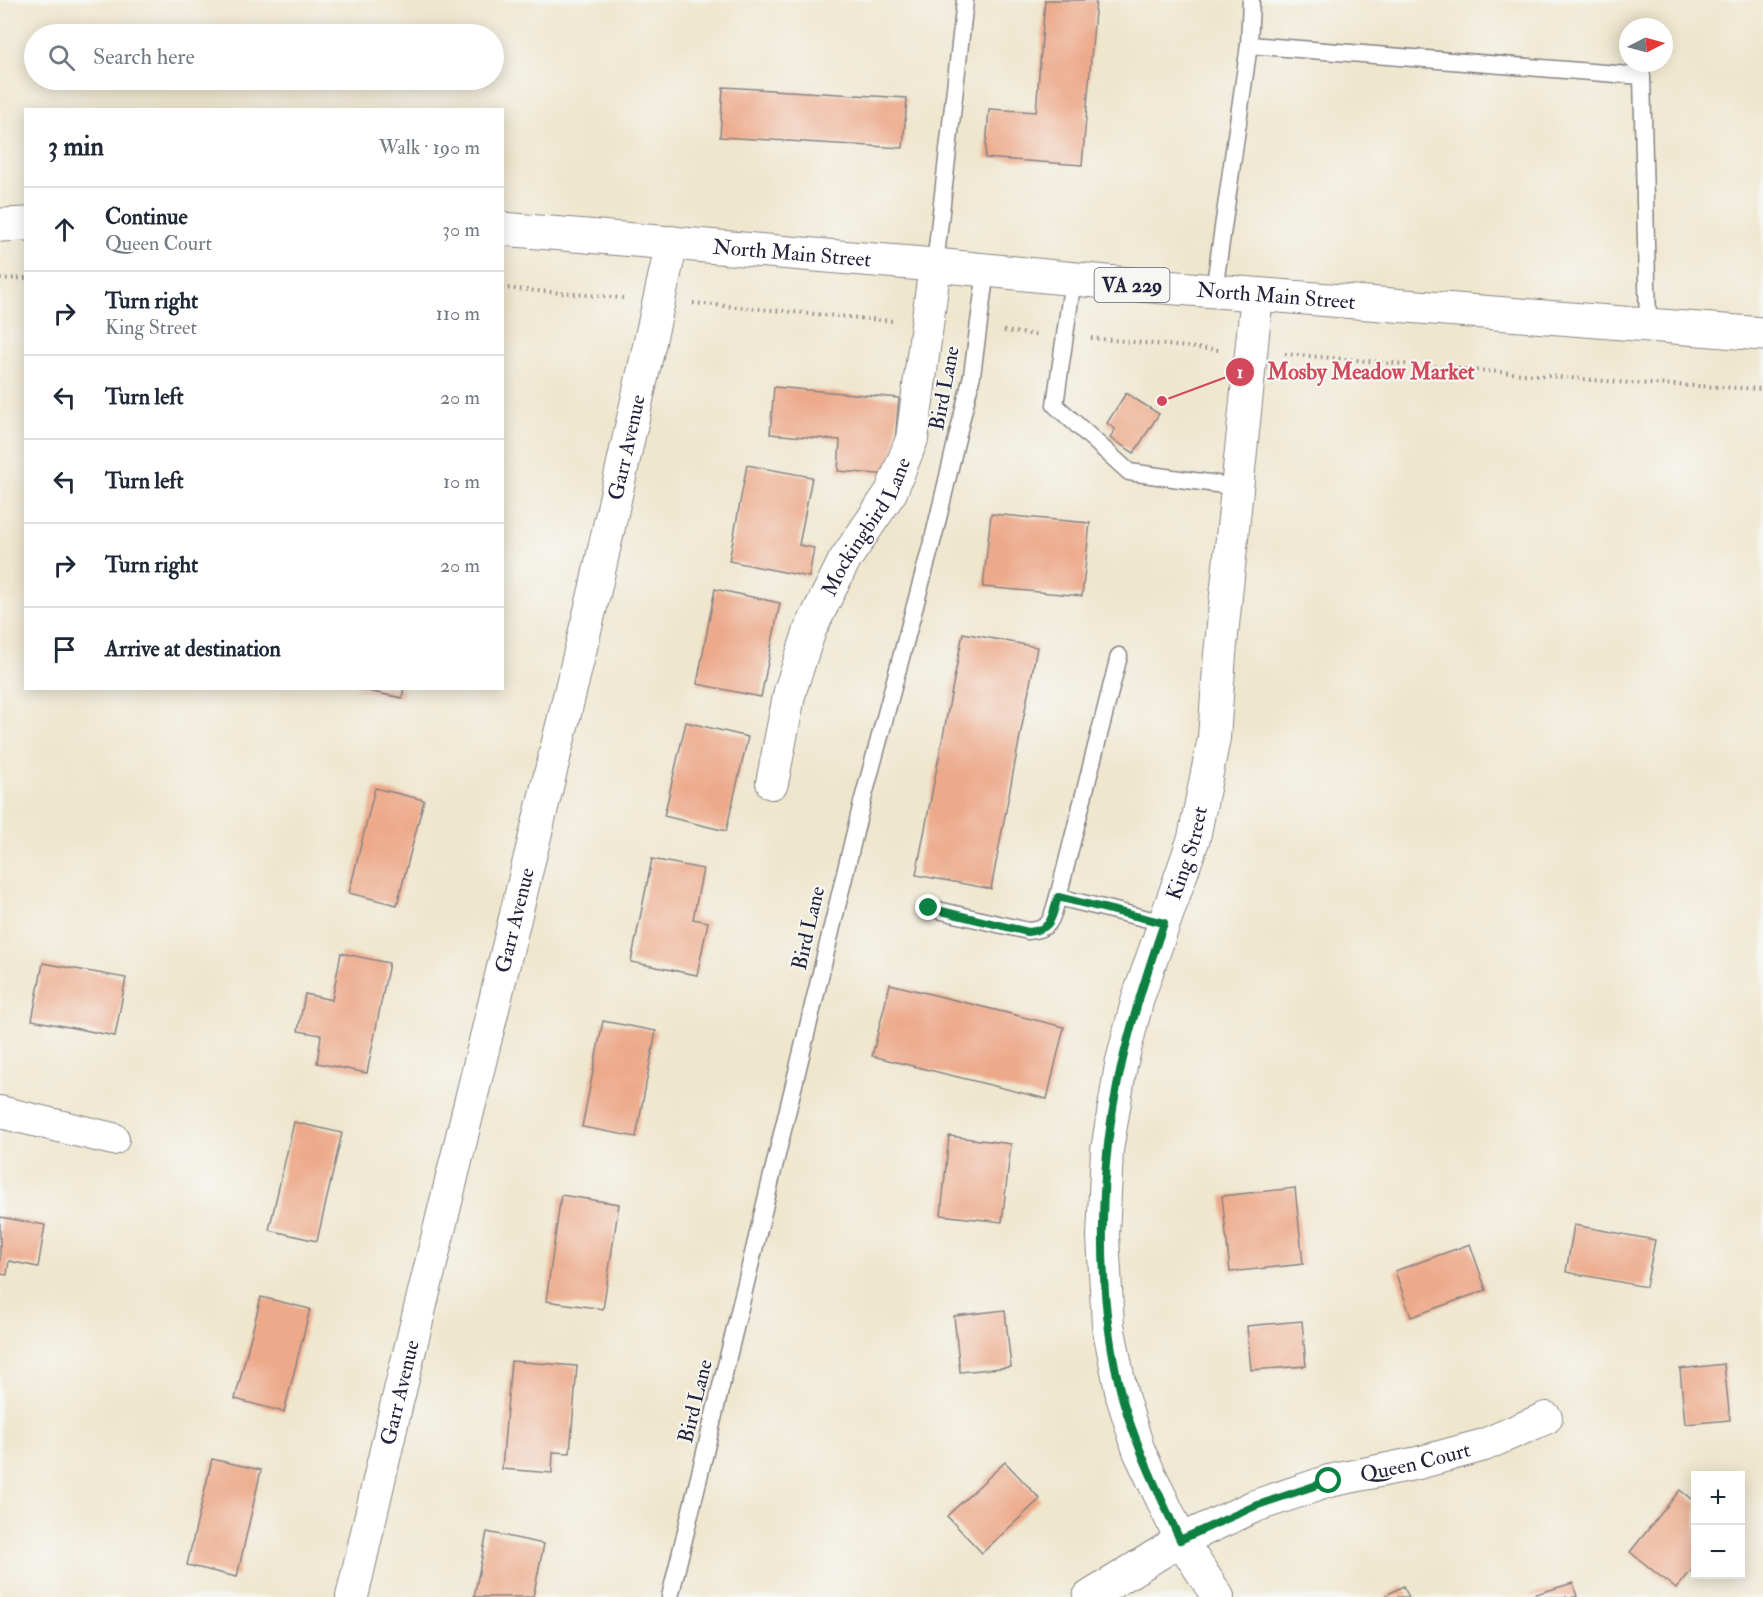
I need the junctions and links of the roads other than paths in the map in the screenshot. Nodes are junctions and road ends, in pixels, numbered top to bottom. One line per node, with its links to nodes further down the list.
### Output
1 (965, 0): 8 (lane)
2 (1251, 0): 3 (lane)
3 (1249, 45): 11 (lane); 13 (lane)
4 (24, 224): 5 (main road)
5 (0, 225)
6 (504, 228): 7 (main road, North Main Street / VA 229)
7 (672, 242): 8 (main road, North Main Street / VA 229); 25 (street, Garr Avenue)
8 (935, 265): 9 (main road, North Main Street / VA 229); 17 (street, Mockingbird Lane)
9 (986, 270): 10 (main road, North Main Street / VA 229); 26 (lane, Bird Lane)
10 (1073, 279): 11 (main road, North Main Street / VA 229); 15 (lane)
11 (1214, 291): 12 (main road, North Main Street / VA 229)
12 (1257, 295): 13 (main road, North Main Street / VA 229); 15 (street, King Street)
13 (1648, 325): 14 (main road, North Main Street / VA 229)
14 (1763, 334)
15 (1238, 487): 20 (street, King Street)
16 (1119, 656): 18 (lane)
17 (772, 783)
18 (1058, 897): 19 (lane); 20 (lane)
19 (929, 908)
20 (1164, 923): 24 (street, King Street)
21 (0, 1112): 22 (street)
22 (113, 1139)
23 (1546, 1418): 24 (street, Queen Court)
24 (1180, 1540): 27 (street, Queen Court); 28 (street, King Street)
25 (352, 1597)
26 (670, 1597)
27 (1089, 1597)
28 (1218, 1597)

